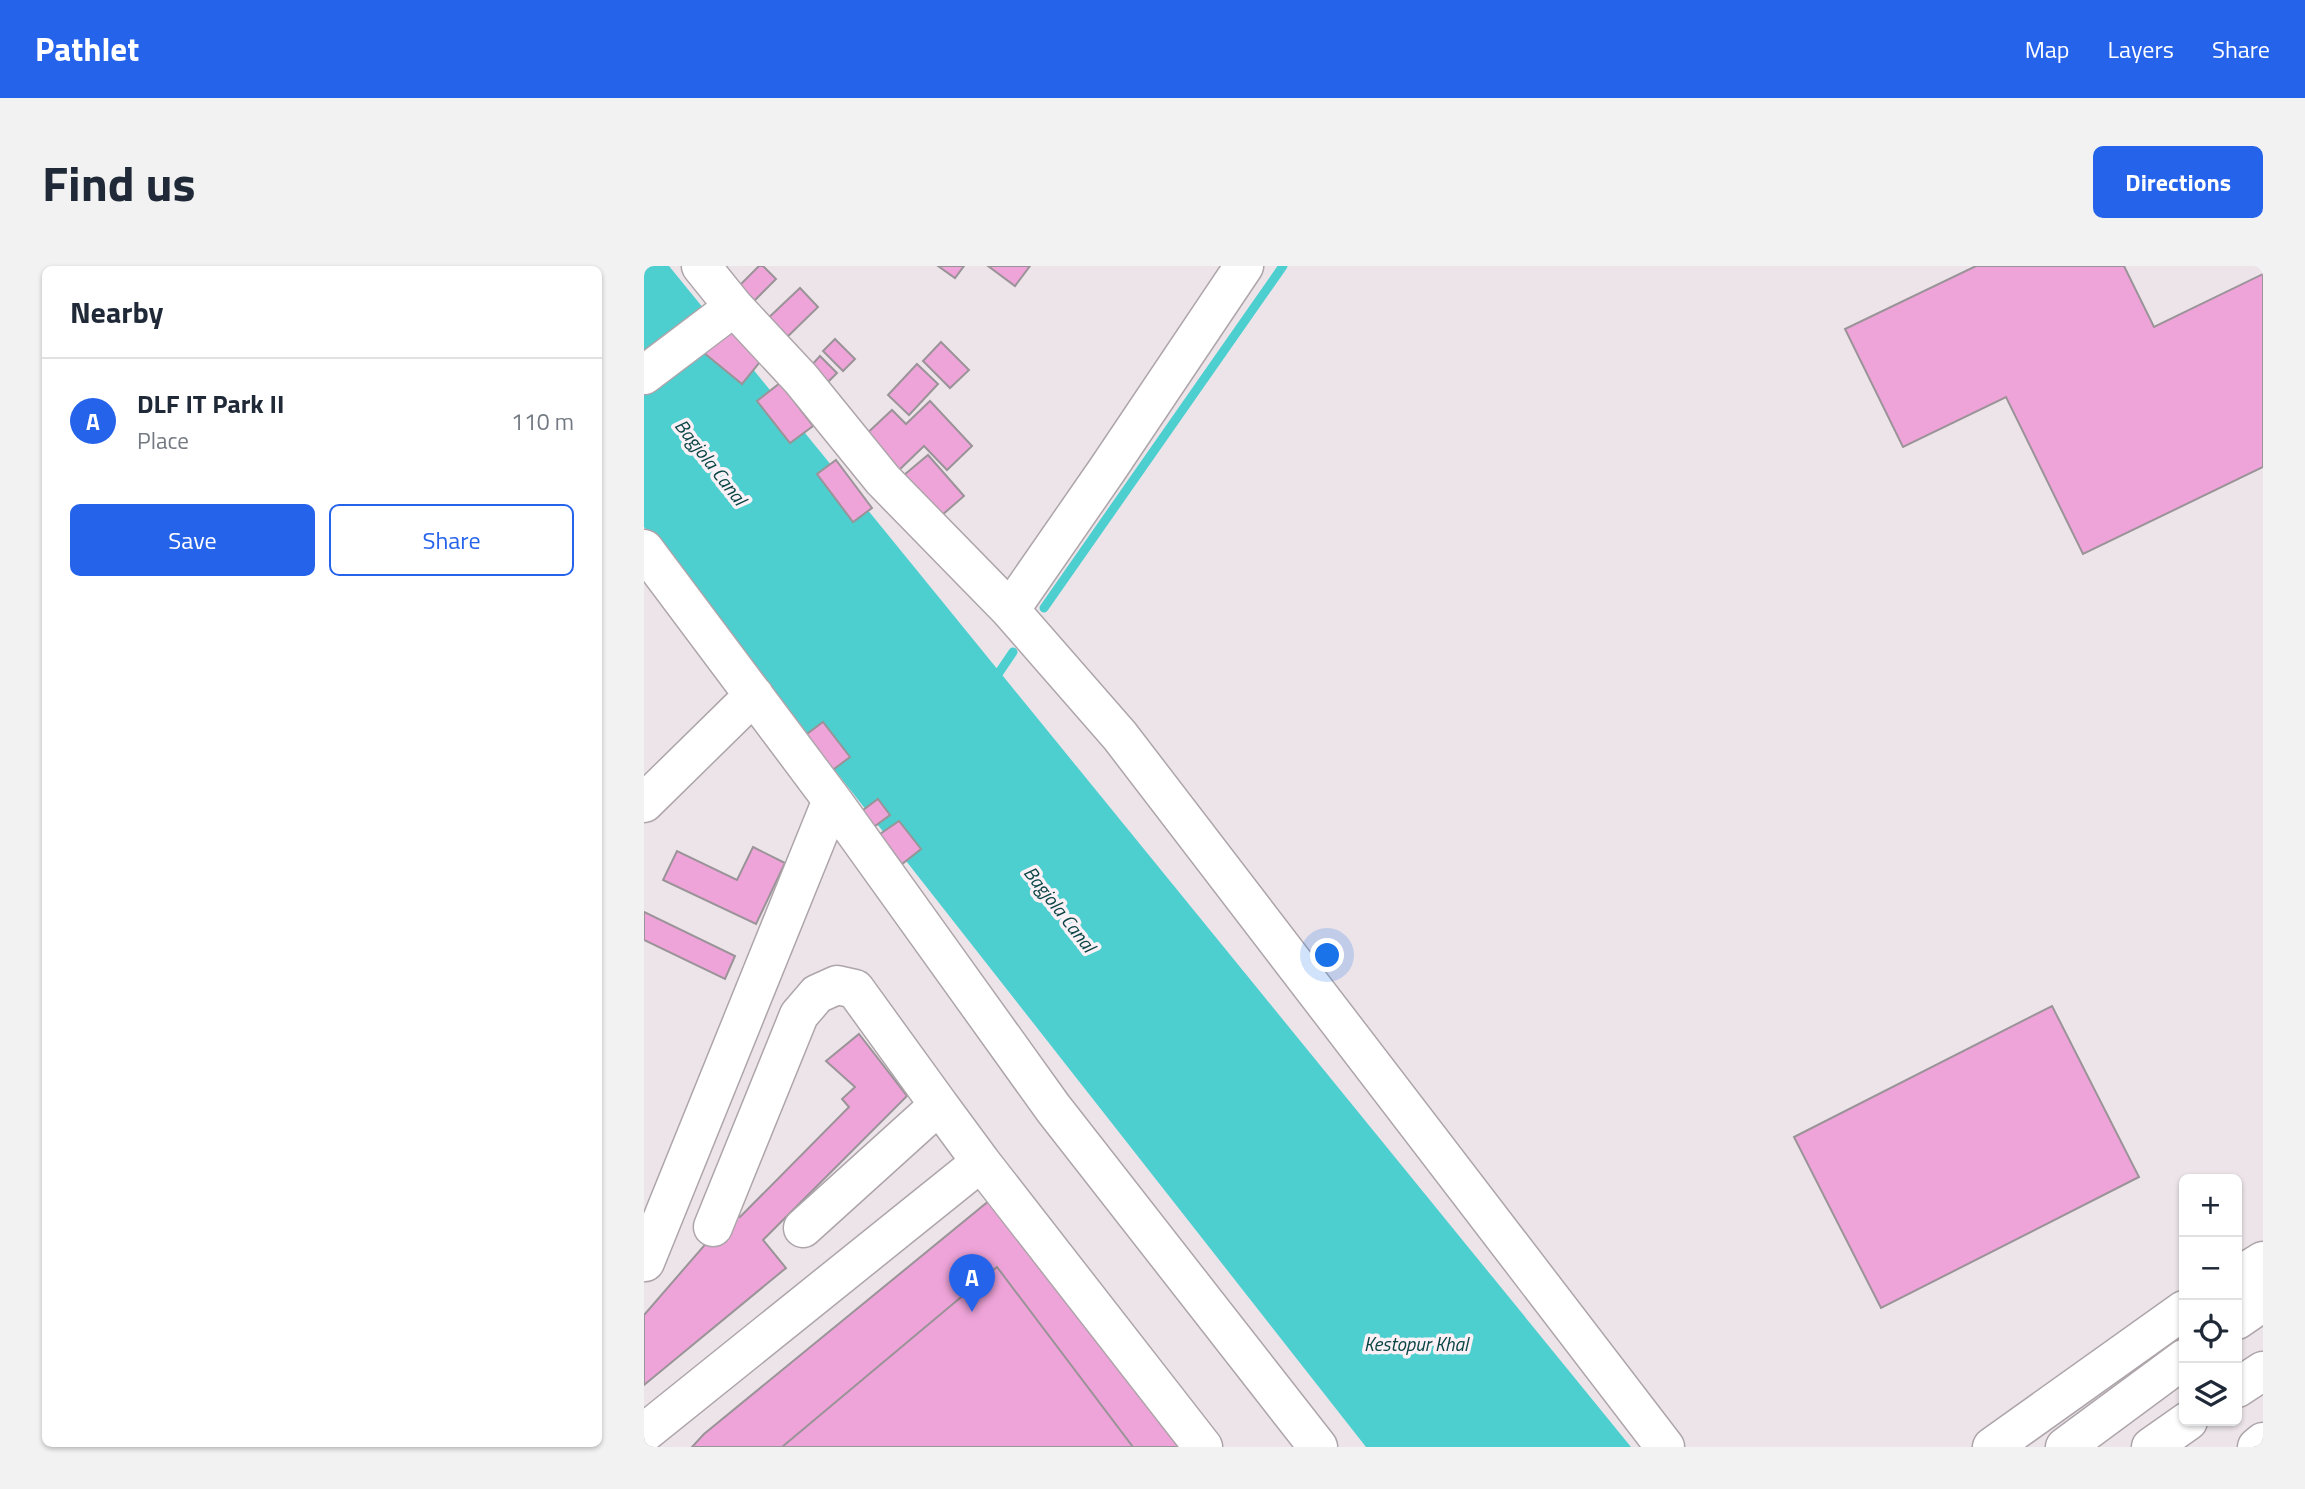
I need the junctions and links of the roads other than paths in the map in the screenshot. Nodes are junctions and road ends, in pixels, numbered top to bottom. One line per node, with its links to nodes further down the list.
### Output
1 (701, 266): 3 (street)
2 (1244, 266): 6 (street)
3 (734, 307): 4 (street); 6 (street)
4 (644, 375)
5 (644, 549): 7 (street)
6 (1010, 610): 28 (street)
7 (754, 695): 8 (street); 9 (street)
8 (831, 800): 15 (street); 27 (street)
9 (644, 803)
10 (939, 1105): 11 (street); 12 (street); 13 (street)
11 (981, 1162): 24 (street); 26 (street)
12 (713, 1227)
13 (803, 1228)
14 (2263, 1261): 16 (street)
15 (645, 1262)
16 (2242, 1274)
17 (2263, 1302): 19 (street)
18 (2179, 1314): 29 (street)
19 (2242, 1317)
20 (2179, 1363): 30 (street)
21 (2263, 1371): 22 (street)
22 (2242, 1385)
23 (2181, 1426): 31 (street)
24 (644, 1433)
25 (2263, 1443): 32 (street)
26 (1203, 1447)
27 (1318, 1447)
28 (1665, 1447)
29 (1992, 1447)
30 (2065, 1447)
31 (2151, 1447)
32 (2257, 1447)

